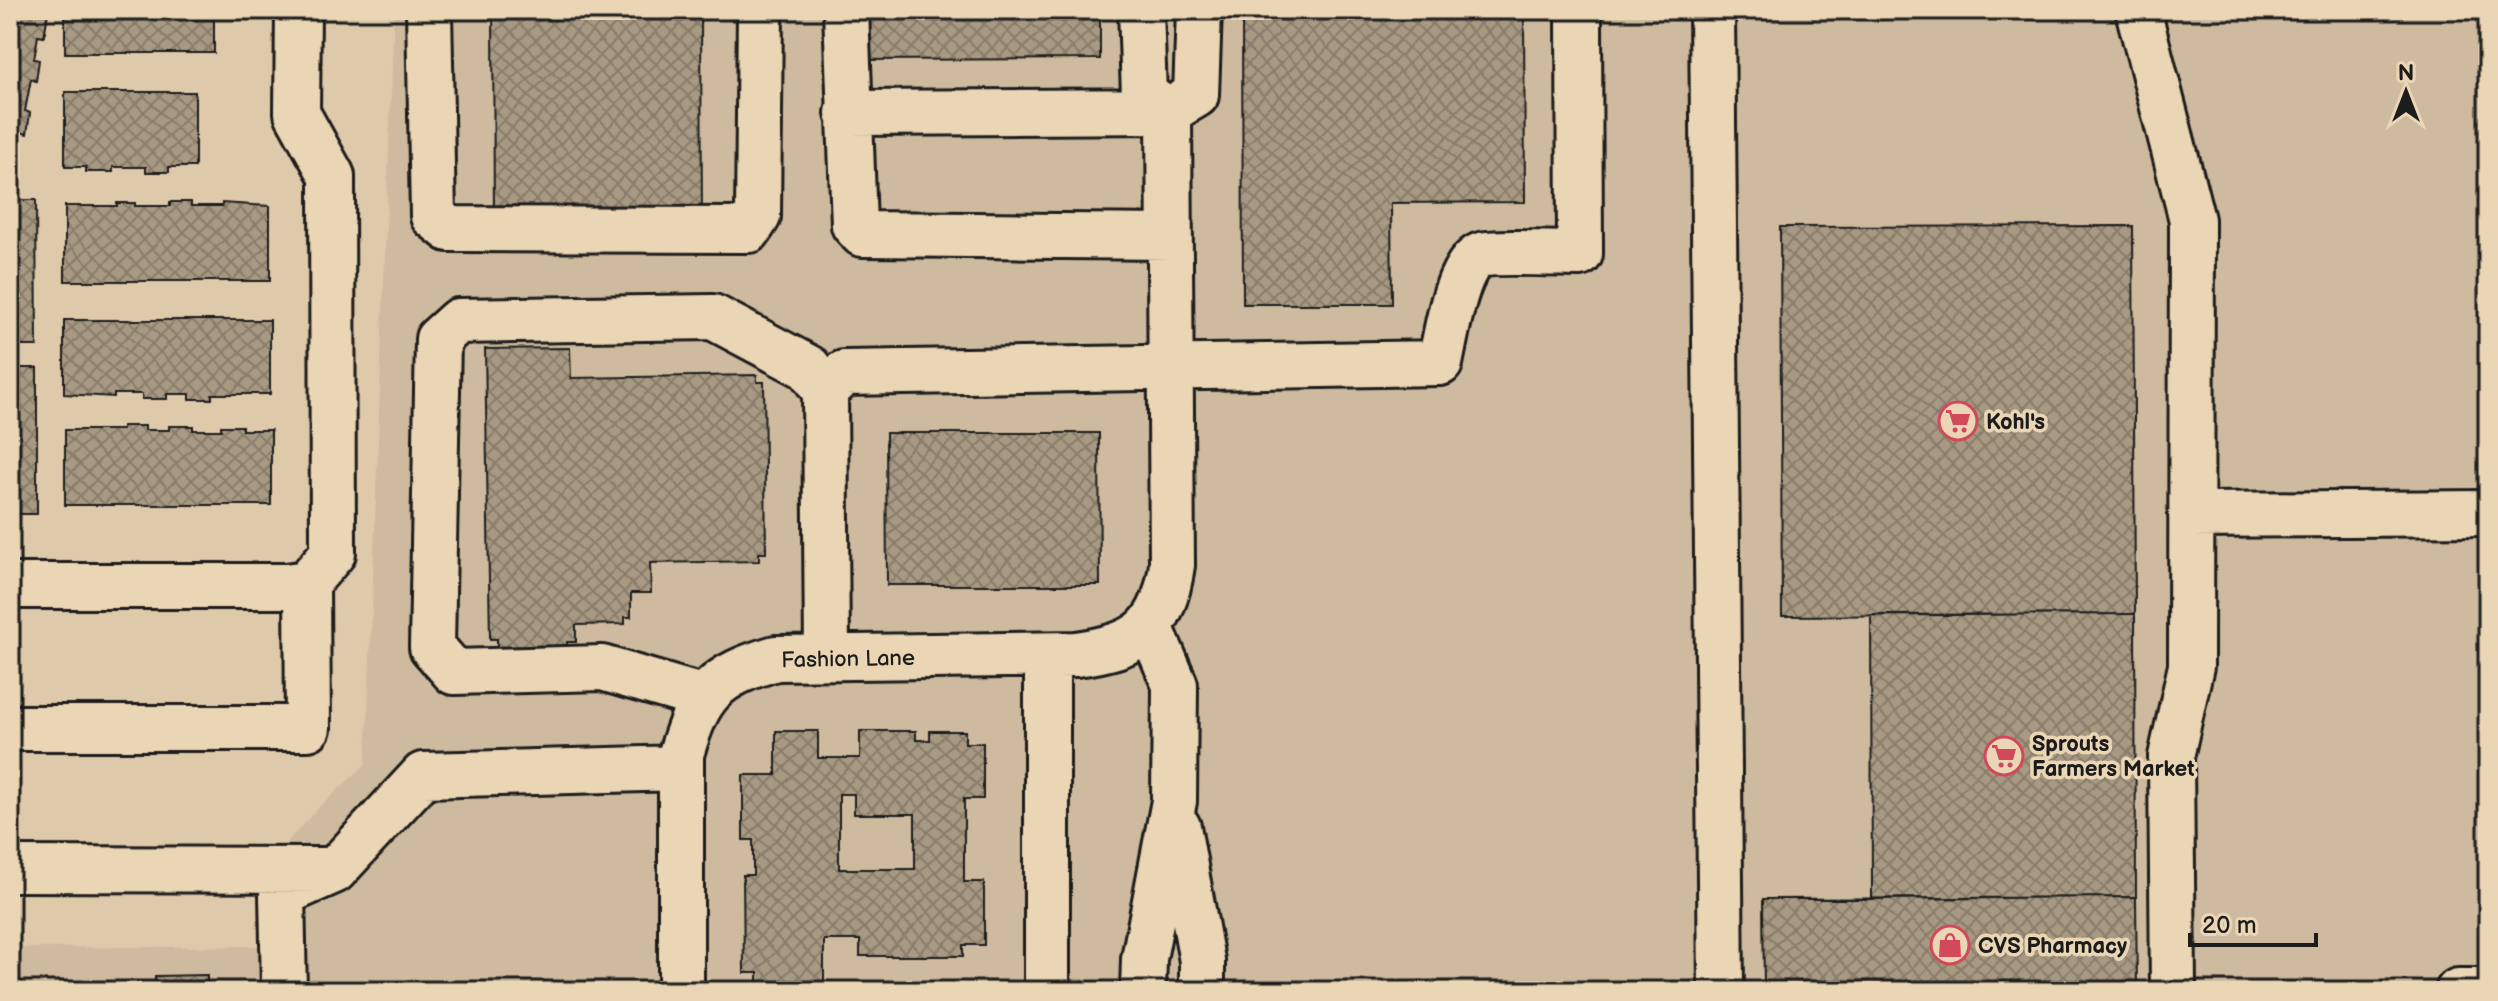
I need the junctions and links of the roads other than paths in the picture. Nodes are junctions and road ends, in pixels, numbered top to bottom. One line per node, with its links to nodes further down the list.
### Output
1 (298, 10): 17 (street)
2 (429, 10): 3 (street)
3 (760, 10)
4 (846, 10): 11 (street)
5 (1141, 10): 10 (street)
6 (1199, 10): 10 (street)
7 (1579, 10): 13 (street)
8 (1712, 10): 33 (street)
9 (2138, 10): 16 (street)
10 (1169, 111): 11 (street); 12 (street)
11 (848, 113): 12 (street)
12 (1170, 237): 13 (street)
13 (1172, 366): 14 (street); 19 (street)
14 (825, 392): 21 (street); 22 (street)
15 (2488, 513): 16 (street)
16 (2191, 515): 34 (street)
17 (307, 583): 18 (street); 23 (street)
18 (10, 586)
19 (1150, 626): 20 (street, Fashion Lane); 25 (street)
20 (1047, 655): 21 (street, Fashion Lane); 30 (street)
21 (827, 656): 22 (street, Fashion Lane)
22 (705, 698): 24 (street, Fashion Lane)
23 (10, 728)
24 (681, 768): 27 (street); 29 (street, Fashion Lane)
25 (1174, 801): 31 (street); 32 (street)
26 (10, 869): 27 (street)
27 (334, 871): 28 (street)
28 (284, 991)
29 (681, 991)
30 (1047, 991)
31 (1143, 991)
32 (1202, 991)
33 (1721, 991)
34 (2173, 991)
35 (2458, 991): 36 (street)
36 (2488, 991)

